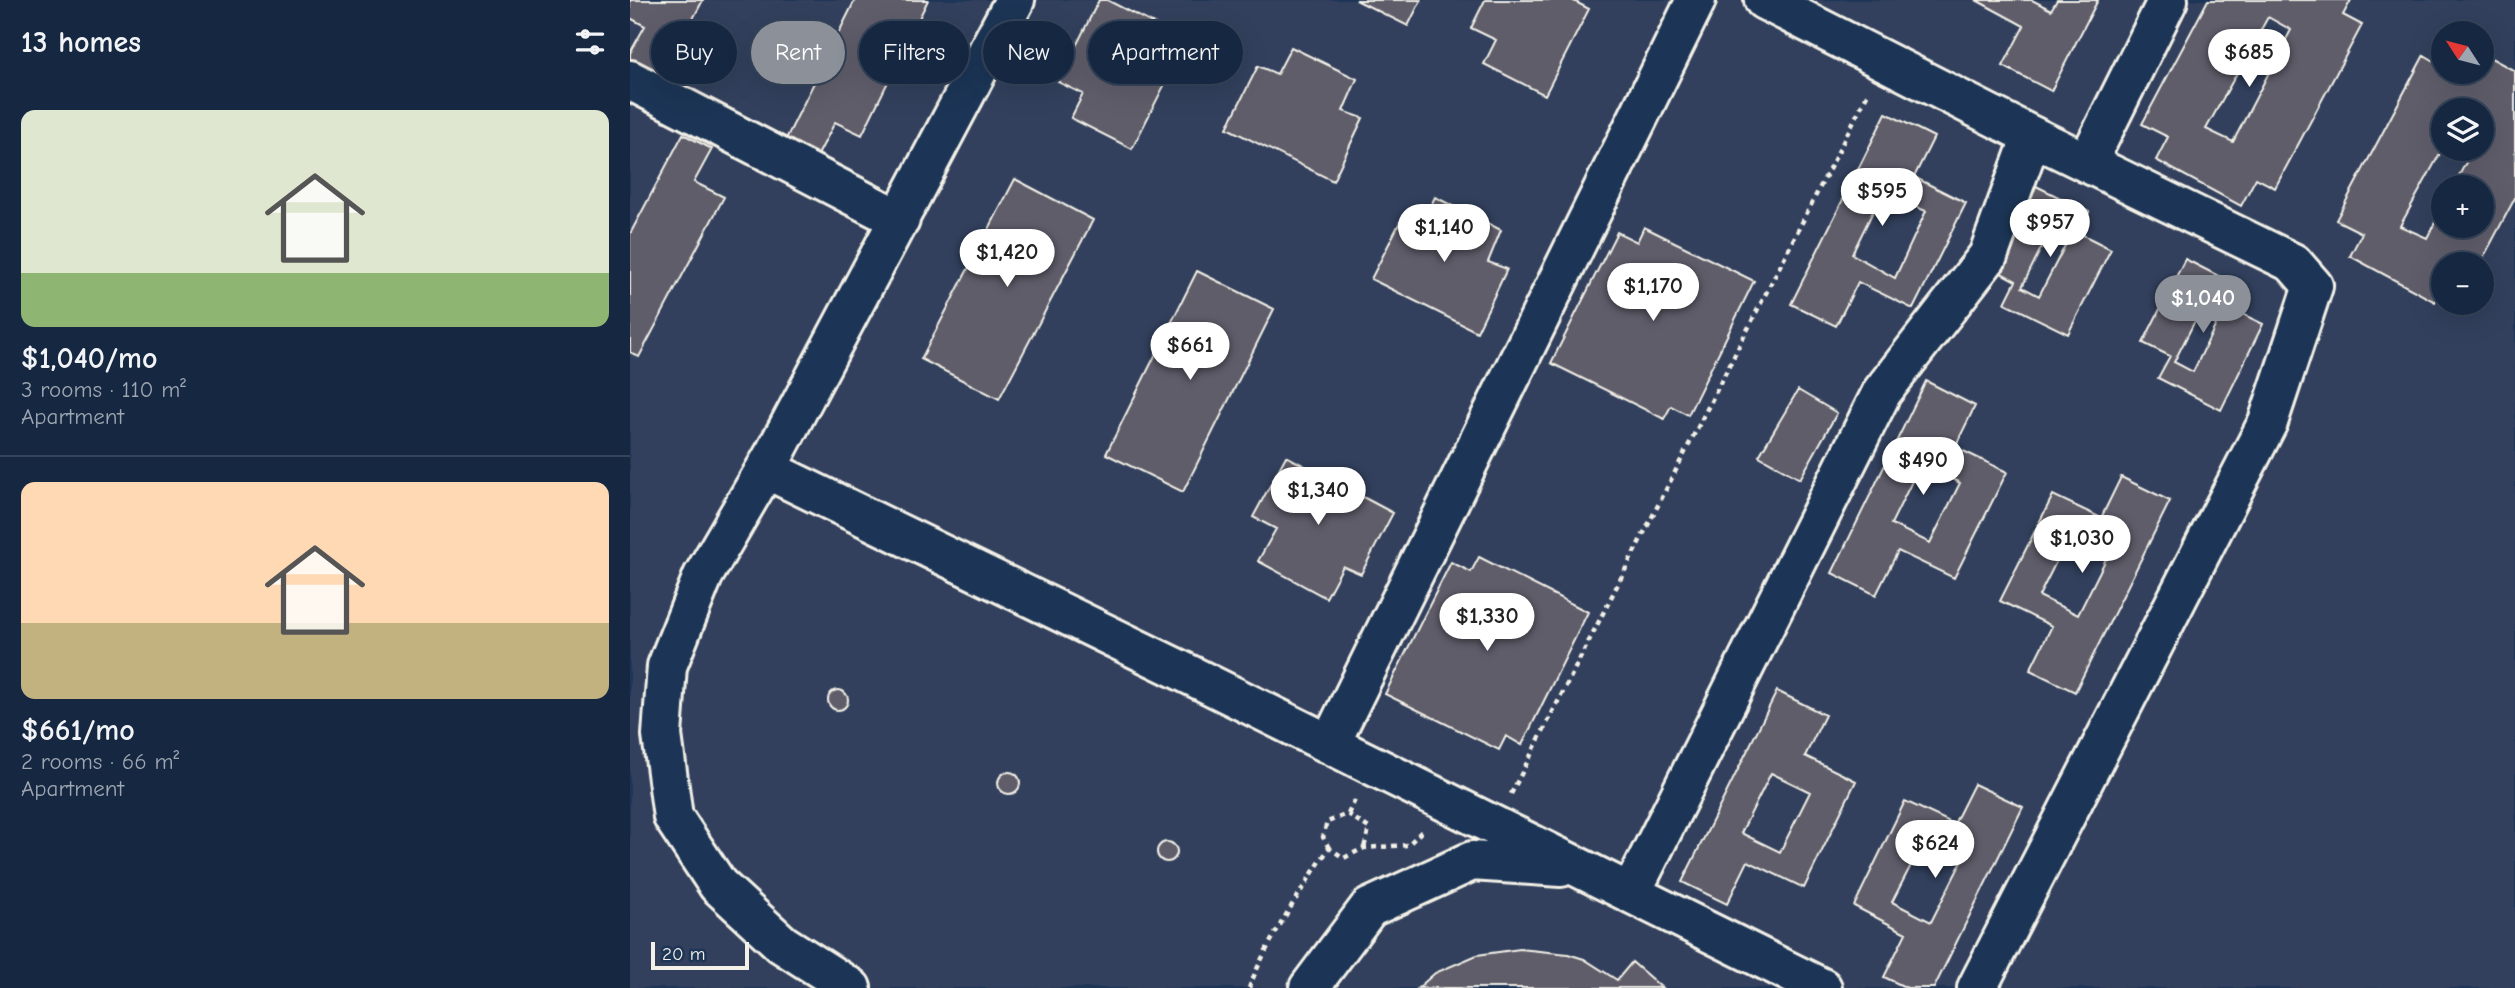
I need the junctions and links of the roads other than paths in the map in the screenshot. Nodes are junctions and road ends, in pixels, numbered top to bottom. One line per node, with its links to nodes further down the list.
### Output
1 (1015, 0): 8 (street)
2 (1696, 0): 10 (street)
3 (1764, 0): 6 (street)
4 (2168, 0): 7 (street)
5 (630, 80): 8 (street)
6 (2032, 135): 7 (street); 12 (street)
7 (2087, 163): 16 (street)
8 (900, 220): 9 (street)
9 (766, 470): 10 (street); 13 (street)
10 (1330, 744): 11 (street)
11 (1580, 868): 12 (street); 14 (street)
12 (1631, 893): 15 (street)
13 (851, 988)
14 (1309, 988)
15 (1822, 988)
16 (1977, 988)

